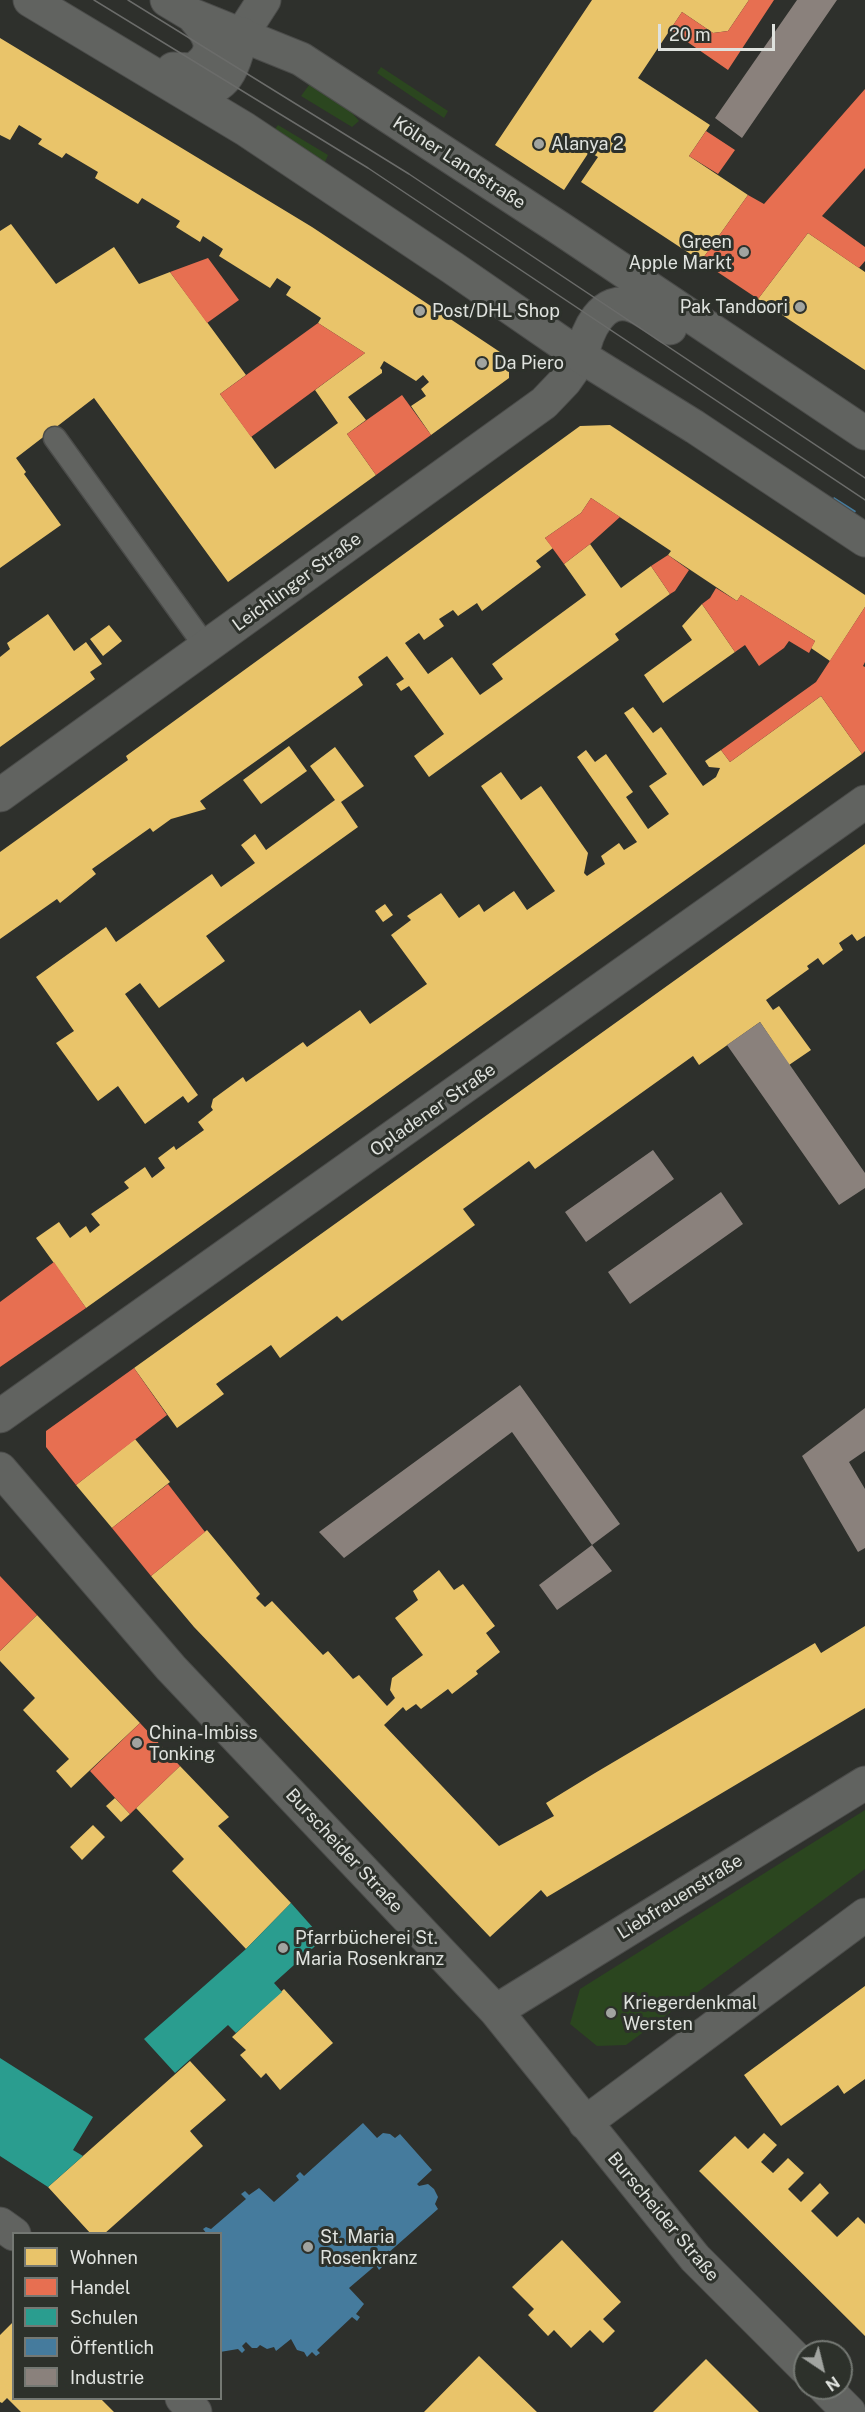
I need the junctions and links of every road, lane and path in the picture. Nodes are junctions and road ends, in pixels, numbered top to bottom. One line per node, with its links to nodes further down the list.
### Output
1 (30, 0): 5 (street)
2 (264, 0): 4 (street)
3 (179, 8): 4 (street, Kölner Landstraße); 6 (street)
4 (242, 34): 6 (street); 7 (street, Kölner Landstraße)
5 (137, 64): 6 (street); 8 (street)
6 (173, 69)
7 (739, 350): 8 (street); 9 (street, Kölner Landstraße)
8 (582, 357): 11 (street); 12 (street, Leichlinger Straße)
9 (865, 433)
10 (55, 438): 12 (lane)
11 (865, 540)
12 (206, 647): 13 (street, Leichlinger Straße)
13 (0, 795)
14 (865, 802): 15 (street, Opladener Straße)
15 (0, 1416)
16 (0, 1469): 19 (street, Burscheider Straße)
17 (865, 1783): 19 (street, Liebfrauenstraße)
18 (865, 1915): 20 (street)
19 (495, 2011): 20 (street, Burscheider Straße)
20 (585, 2123): 21 (street, Burscheider Straße)
21 (793, 2356)
22 (184, 2400): 24 (street)
23 (837, 2400): 25 (street)
24 (195, 2412)
25 (849, 2412)

